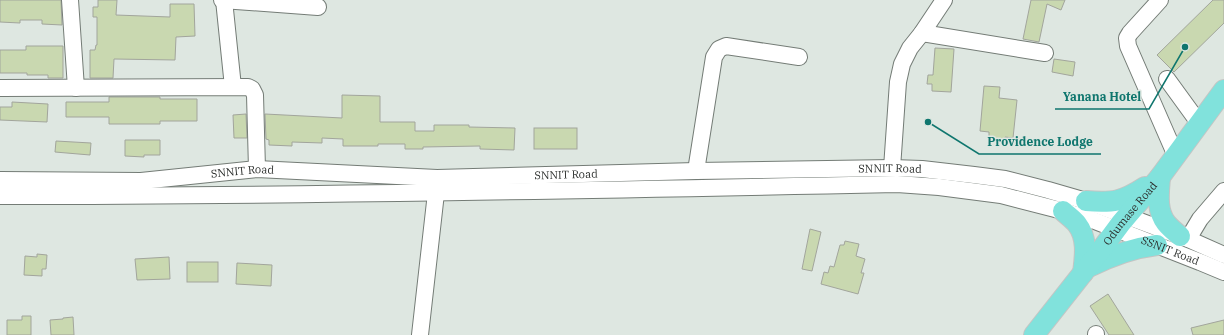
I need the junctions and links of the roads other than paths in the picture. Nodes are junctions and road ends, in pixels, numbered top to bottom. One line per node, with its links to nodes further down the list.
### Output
1 (70, 0): 12 (street)
2 (223, 0): 5 (street); 10 (street)
3 (944, 0): 6 (street)
4 (1160, 0): 15 (street)
5 (318, 7)
6 (922, 33): 7 (street); 16 (street)
7 (1045, 53)
8 (799, 57): 18 (street)
9 (1167, 79): 14 (street)
10 (233, 87): 12 (street); 17 (street)
11 (0, 88): 12 (street)
12 (76, 88)
13 (1224, 90): 14 (main road, Odumase Road)
14 (1199, 123): 15 (main road, Odumase Road)
15 (1176, 156): 20 (main road, Odumase Road)
16 (892, 168): 18 (street, SNNIT Road); 29 (street, SNNIT Road)
17 (257, 169): 22 (street, SNNIT Road); 24 (street, SNNIT Road)
18 (696, 171): 19 (street, SNNIT Road)
19 (642, 173): 22 (street, SNNIT Road); 25 (street)
20 (1160, 177): 29 (main road); 31 (main road, Odumase Road); 32 (main road)
21 (0, 180): 23 (street, SNNIT Road)
22 (614, 181): 25 (street, SNNIT Road); 27 (street, SNNIT Road)
23 (118, 188): 24 (street, SNNIT Road); 28 (street, SNNIT Road)
24 (141, 188): 27 (street, SNNIT Road)
25 (643, 189): 30 (street, SNNIT Road)
26 (1224, 191): 32 (street)
27 (436, 193): 37 (street)
28 (0, 196)
29 (1086, 201): 31 (street, SNNIT Road)
30 (1063, 211): 31 (street, SNNIT Road); 35 (main road)
31 (1121, 223): 32 (street, SSNIT Road); 33 (street, SSNIT Road); 35 (main road, Odumase Road)
32 (1184, 238): 34 (street, SSNIT Road)
33 (1157, 245): 35 (main road); 36 (street, SSNIT Road)
34 (1224, 255)
35 (1085, 270): 38 (main road, Odumase Road)
36 (1224, 272)
37 (420, 335)
38 (1034, 335)

